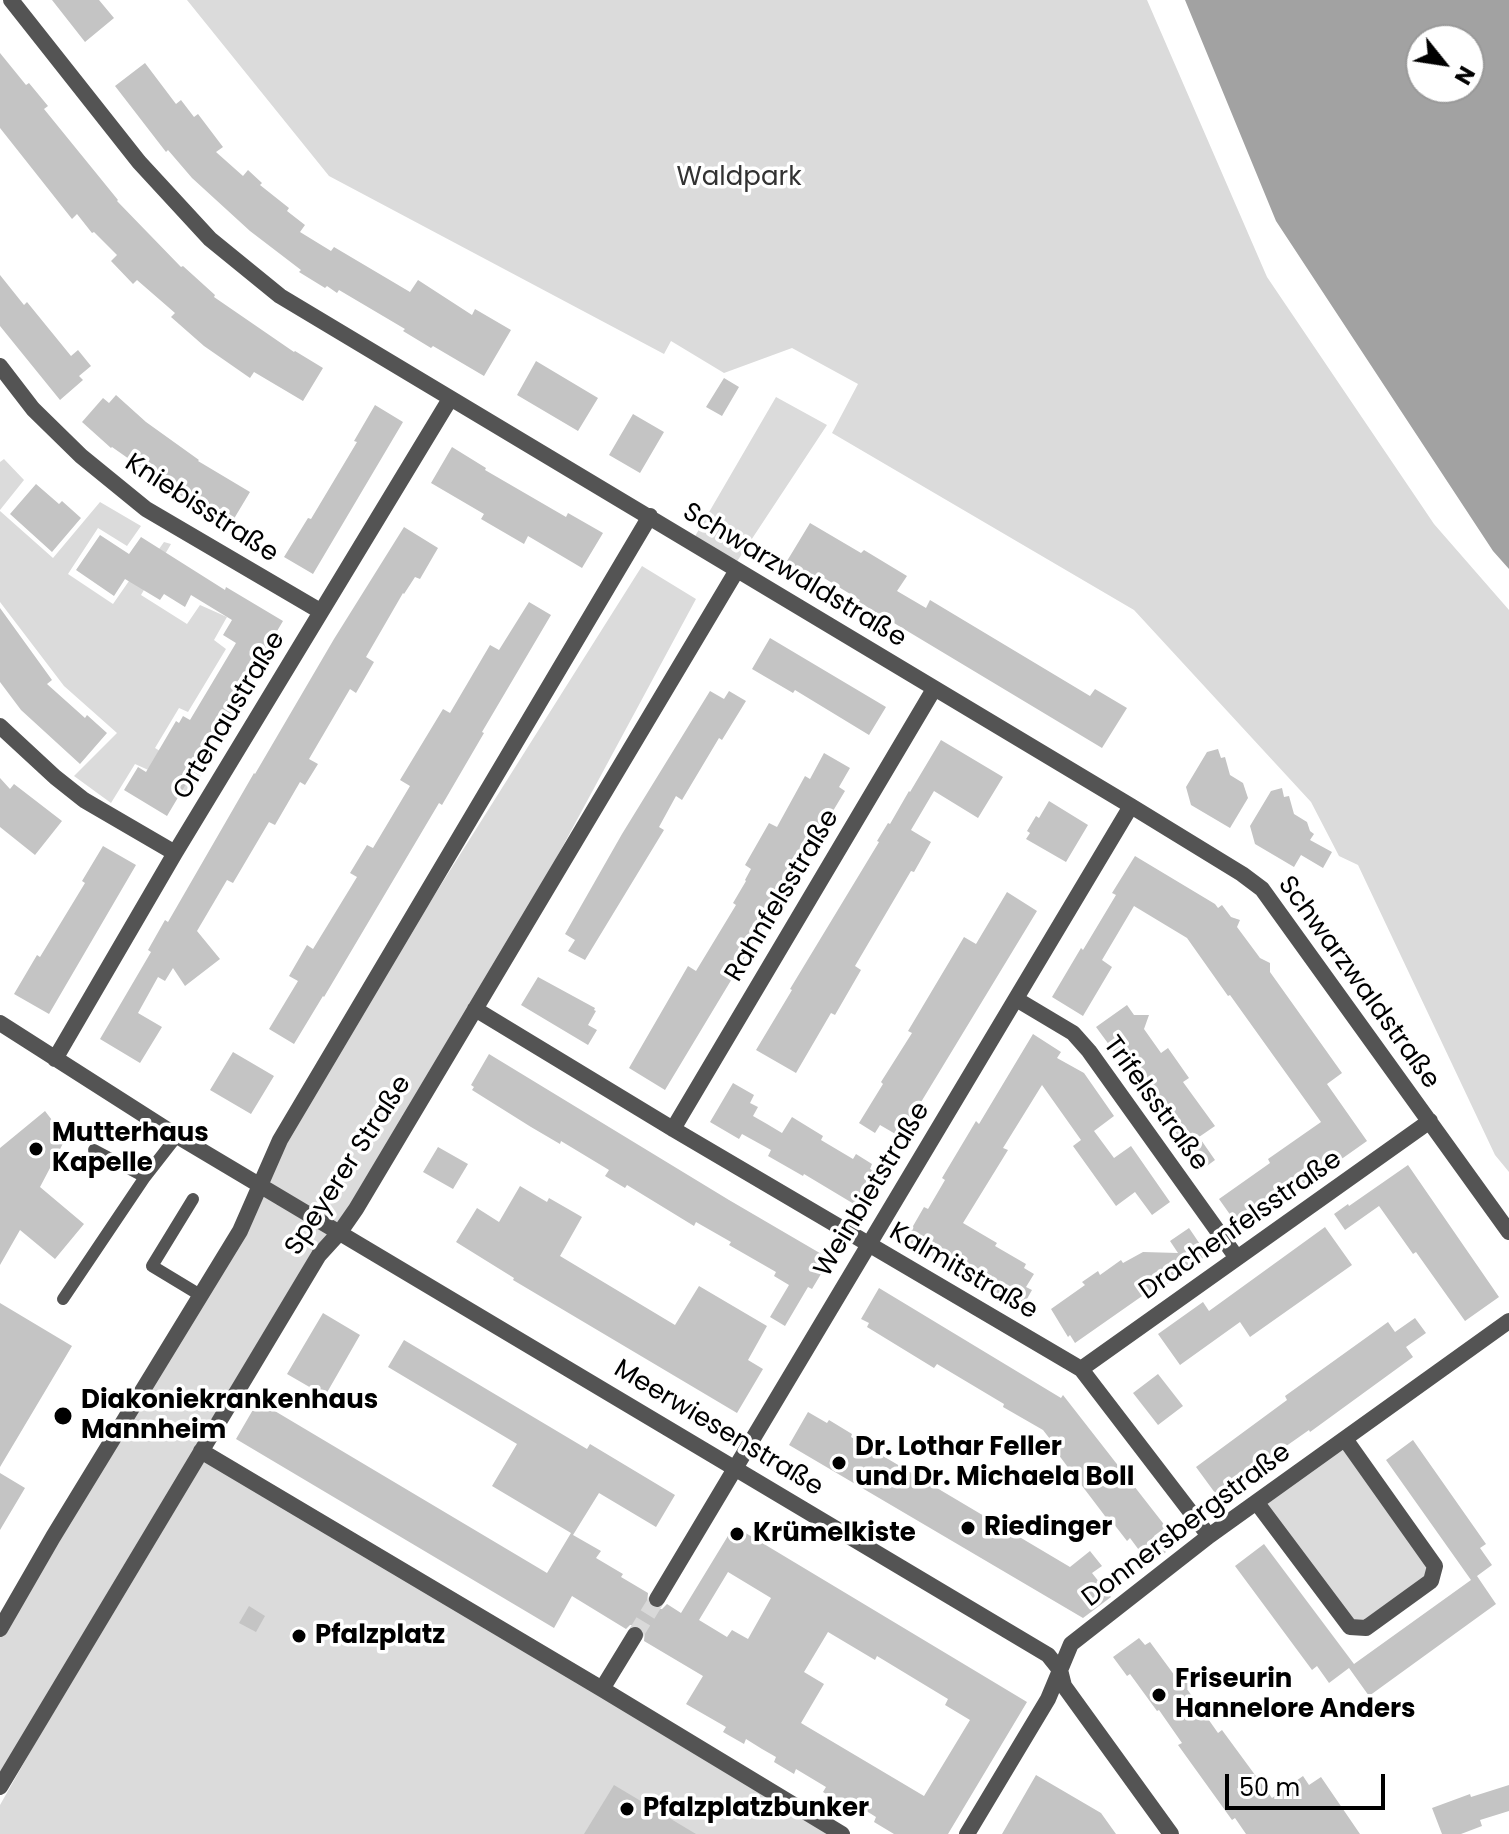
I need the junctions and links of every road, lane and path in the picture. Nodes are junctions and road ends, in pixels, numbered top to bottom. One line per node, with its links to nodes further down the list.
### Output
1 (11, 0): 3 (street, Schwarzwaldstraße)
2 (0, 366): 6 (street, Kniebisstraße)
3 (450, 399): 4 (street, Schwarzwaldstraße); 6 (street, Ortenaustraße)
4 (650, 516): 5 (street, Schwarzwaldstraße); 20 (street)
5 (737, 570): 7 (street, Schwarzwaldstraße); 12 (street, Speyerer Straße)
6 (320, 611): 10 (street, Ortenaustraße)
7 (934, 689): 9 (street, Schwarzwaldstraße); 16 (street, Rahnfelsstraße)
8 (0, 726): 10 (street)
9 (1131, 806): 11 (street, Weinbietstraße); 15 (street, Schwarzwaldstraße)
10 (175, 853): 14 (street, Ortenaustraße)
11 (1016, 999): 24 (street, Weinbietstraße); 25 (street, Trifelsstraße)
12 (475, 1009): 16 (street, Kalmitstraße); 22 (street, Speyerer Straße)
13 (0, 1023): 14 (street, Meerwiesenstraße)
14 (55, 1059): 17 (street, Meerwiesenstraße)
15 (1430, 1121): 23 (street, Schwarzwaldstraße); 25 (street, Drachenfelsstraße)
16 (673, 1129): 24 (street, Kalmitstraße)
17 (177, 1136): 19 (lane); 20 (street, Meerwiesenstraße)
18 (94, 1150): 19 (lane)
19 (145, 1177): 27 (lane)
20 (261, 1185): 22 (street, Meerwiesenstraße); 26 (street)
21 (193, 1199): 26 (lane)
22 (340, 1232): 31 (street, Speyerer Straße); 32 (street, Meerwiesenstraße)
23 (1509, 1232)
24 (868, 1244): 29 (street, Kalmitstraße); 32 (street, Weinbietstraße)
25 (1237, 1258): 29 (street, Drachenfelsstraße)
26 (200, 1295): 36 (street)
27 (63, 1299)
28 (1509, 1321): 30 (street, Donnersbergstraße)
29 (1081, 1369): 34 (street, Kalmitstraße)
30 (1345, 1439): 33 (street, Donnersbergstraße); 33 (street)
31 (201, 1451): 39 (street); 40 (street, Speyerer Straße)
32 (735, 1468): 35 (street, Weinbietstraße); 38 (street, Meerwiesenstraße)
33 (1257, 1503): 34 (street, Donnersbergstraße)
34 (1209, 1536): 38 (street, Donnersbergstraße)
35 (657, 1599)
36 (0, 1629)
37 (635, 1635): 39 (street)
38 (1060, 1670): 42 (street, Donnersbergstraße); 43 (street, Meerwiesenstraße)
39 (602, 1689): 41 (street)
40 (0, 1787)
41 (842, 1834)
42 (967, 1834)
43 (1171, 1834)

